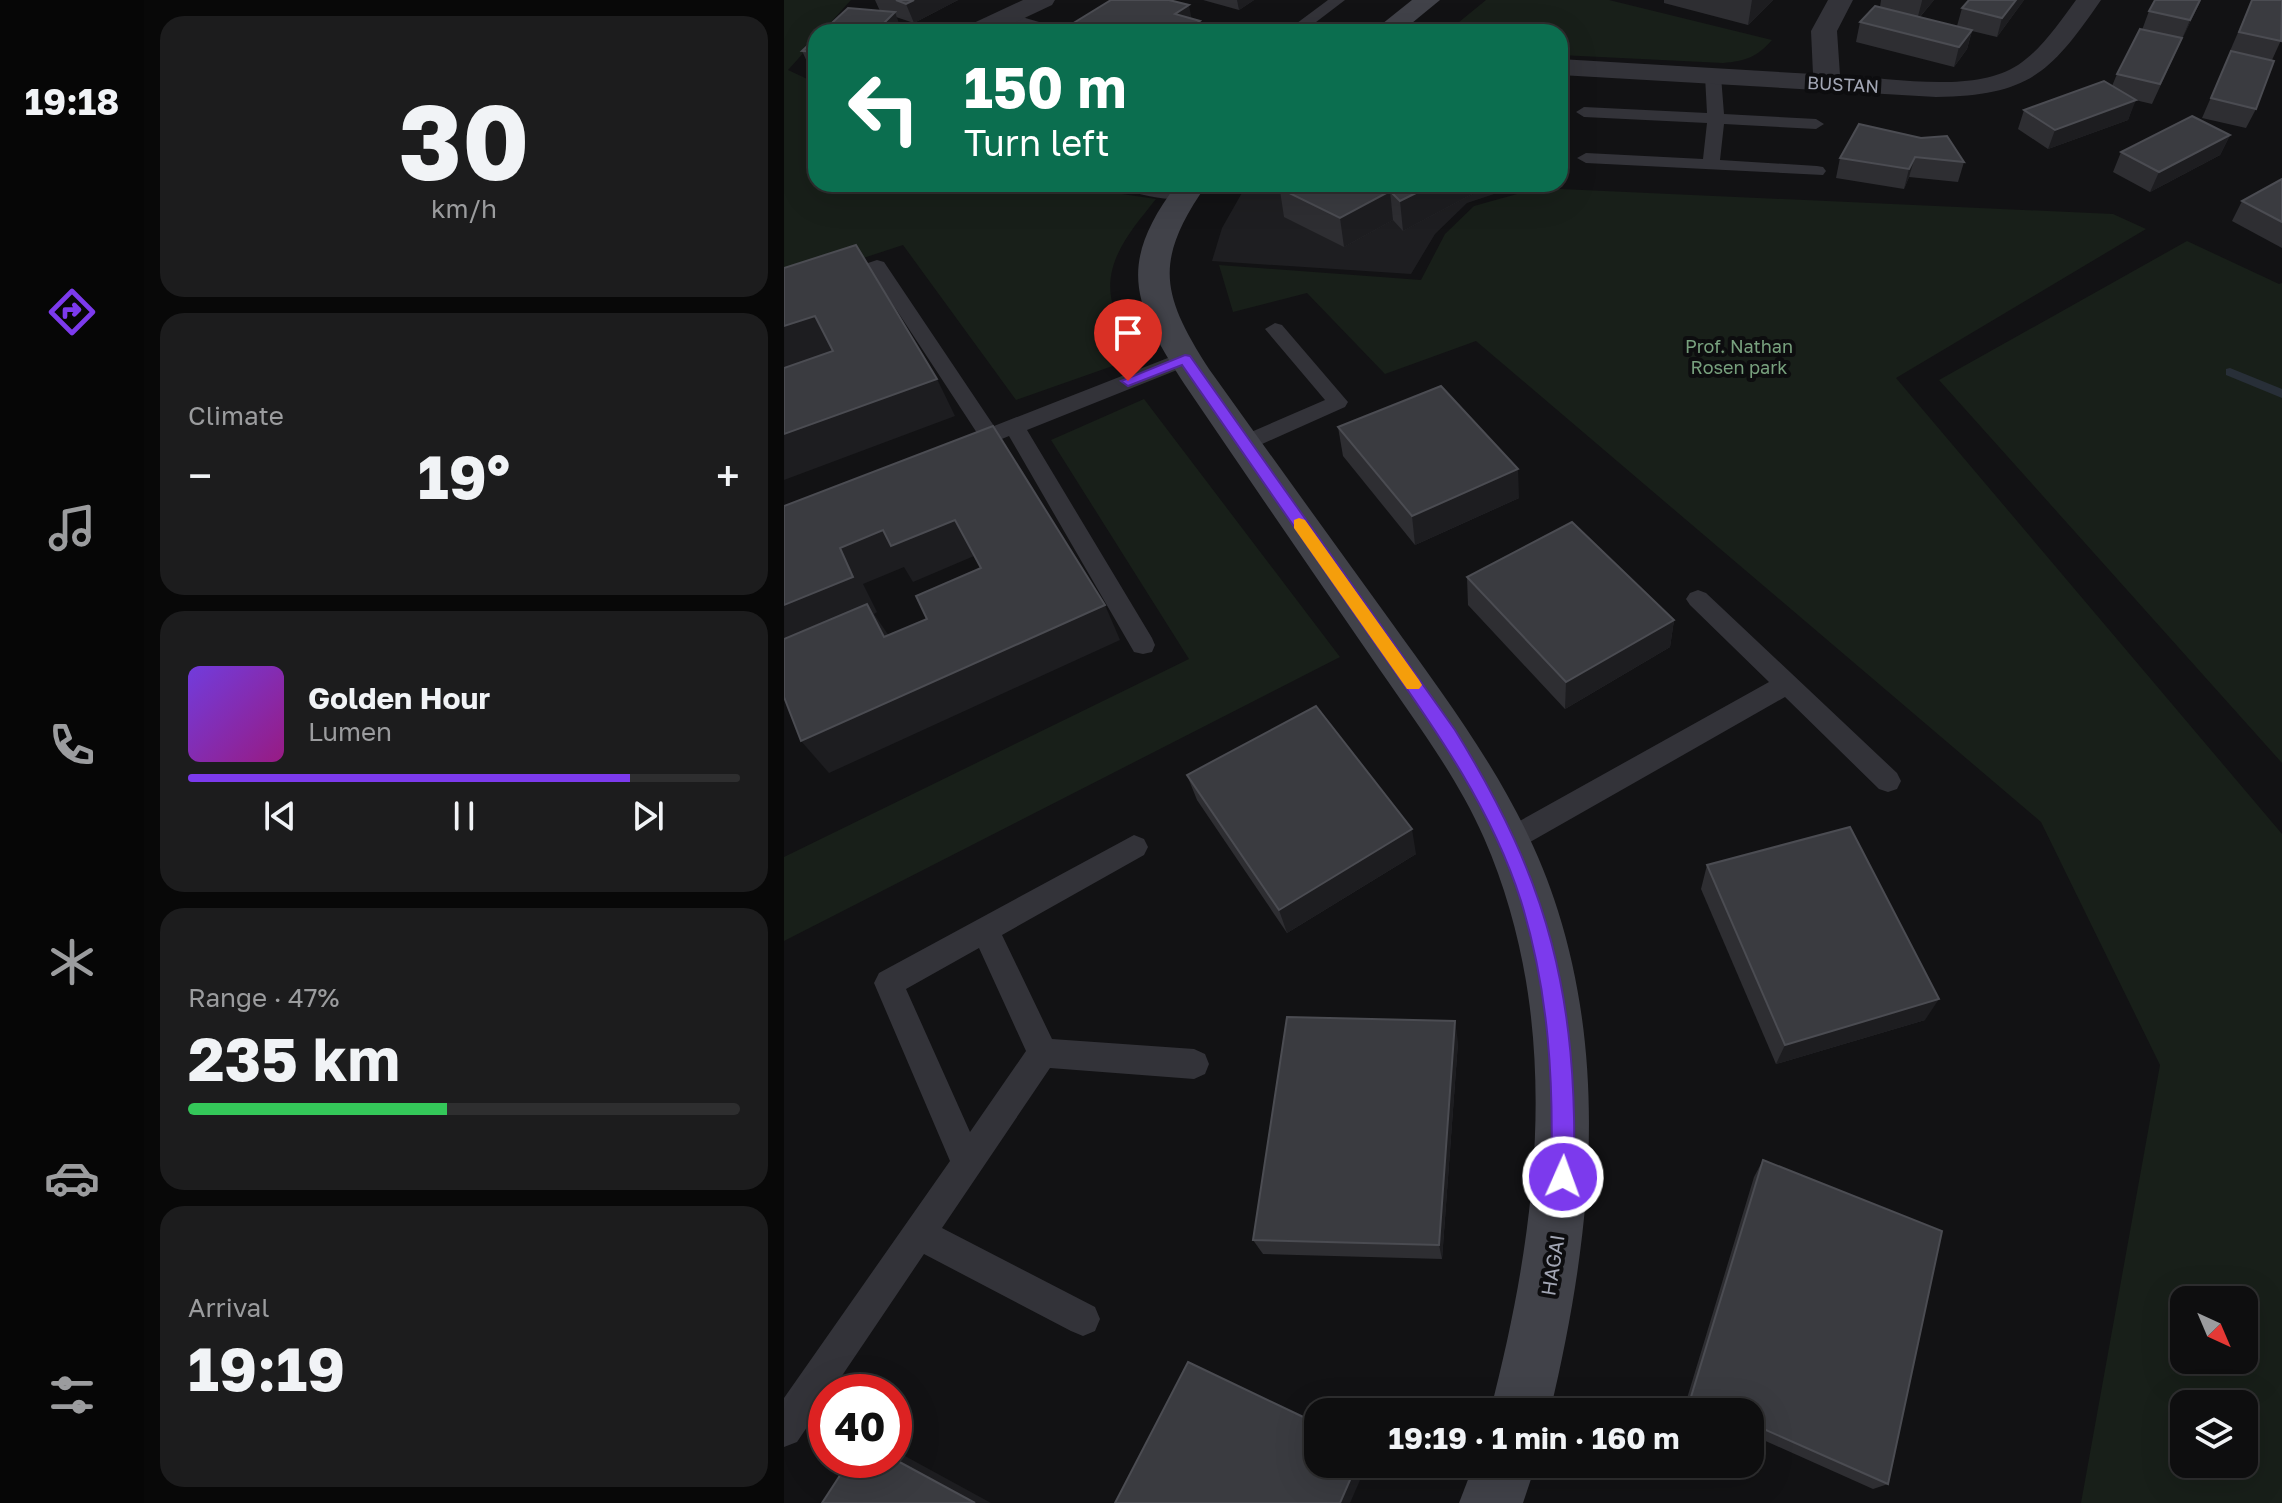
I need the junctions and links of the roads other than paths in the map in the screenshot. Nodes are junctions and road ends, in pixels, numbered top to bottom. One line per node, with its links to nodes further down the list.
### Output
1 (1043, 0): 6 (street)
2 (1338, 0): 9 (lane)
3 (1428, 0): 10 (street)
4 (1841, 0): 13 (street)
5 (2089, 0): 13 (street, BUSTAN)
6 (1008, 17): 7 (street); 8 (lane)
7 (992, 24)
8 (1031, 24)
9 (1304, 24)
10 (1396, 24)
11 (1568, 67): 12 (street, BUSTAN)
12 (1713, 76): 13 (street, BUSTAN); 15 (lane)
13 (1827, 83)
14 (1584, 112): 15 (lane)
15 (1716, 119): 16 (lane); 18 (lane)
16 (1816, 124)
17 (1586, 158): 18 (lane)
18 (1711, 165): 19 (lane)
19 (1817, 171)
20 (1186, 192): 23 (street, HAGAI)
21 (784, 297): 25 (lane)
22 (1275, 329): 26 (lane)
23 (1185, 359): 24 (lane); 26 (street, HAGAI)
24 (1014, 426): 25 (lane); 29 (lane)
25 (990, 436): 27 (lane)
26 (1243, 444): 32 (street, HAGAI)
27 (946, 453)
28 (1698, 599): 30 (lane)
29 (1143, 645)
30 (1787, 684): 31 (lane); 32 (lane)
31 (1888, 781)
32 (1508, 841): 40 (street, HAGAI)
33 (1134, 847): 34 (lane)
34 (985, 930): 35 (lane); 37 (lane)
35 (1043, 1053): 36 (lane); 37 (lane)
36 (1194, 1064)
37 (967, 1163): 38 (lane)
38 (918, 1233): 39 (lane); 41 (lane)
39 (1083, 1319)
40 (1524, 1398)
41 (784, 1429)
42 (1500, 1478): 43 (street)
43 (1491, 1503)

